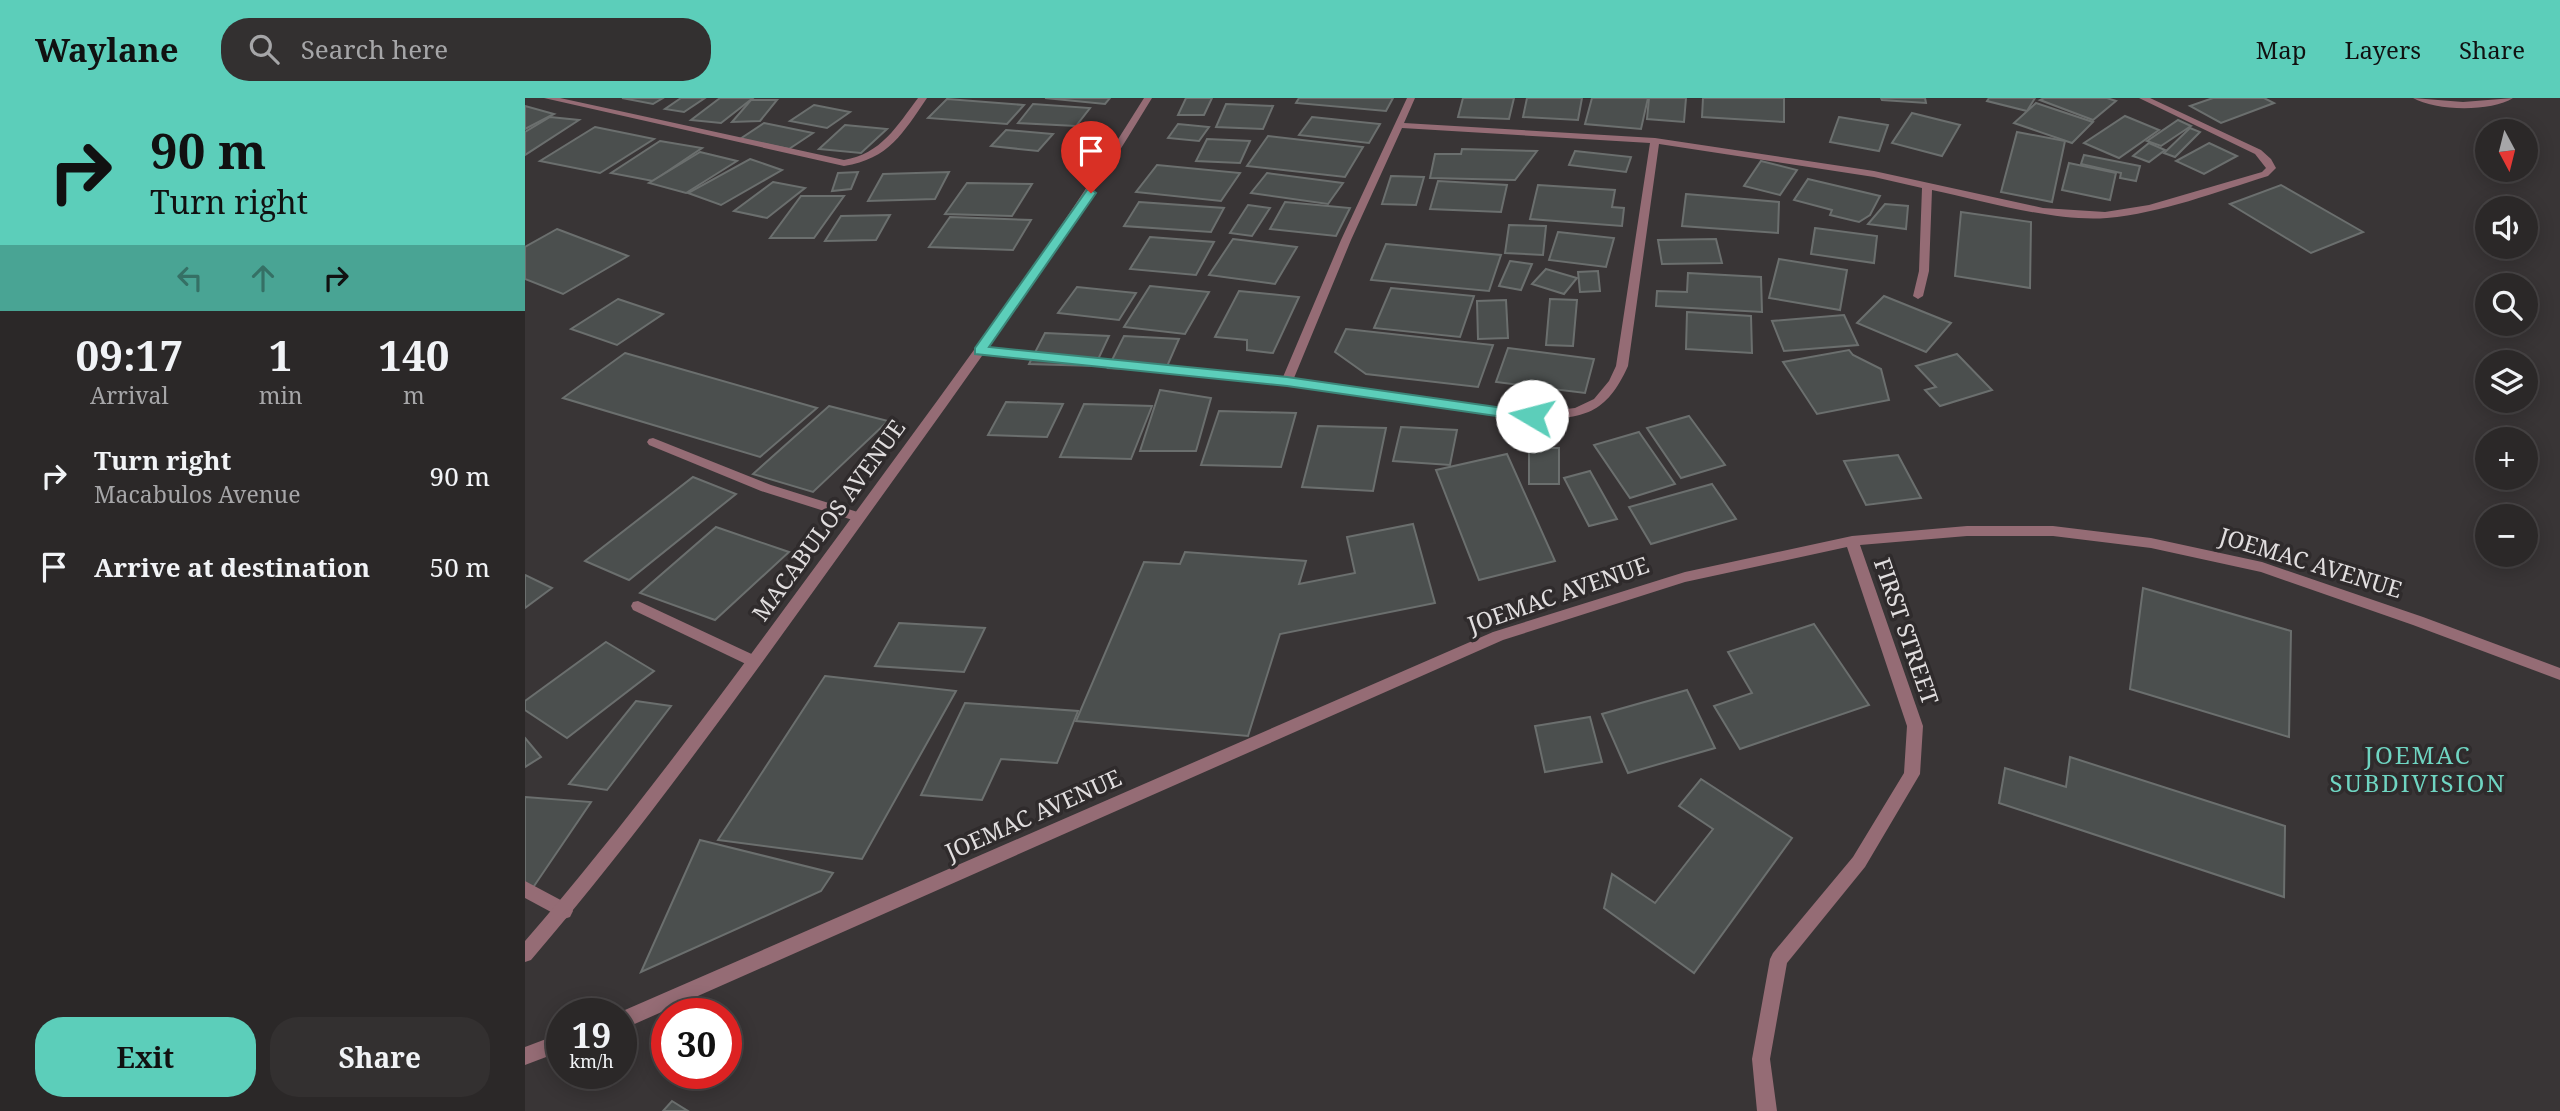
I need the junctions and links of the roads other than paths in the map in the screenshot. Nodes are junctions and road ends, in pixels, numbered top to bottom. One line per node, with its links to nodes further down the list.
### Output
1 (548, 98): 2 (street)
2 (923, 98)
3 (1148, 98): 12 (street, MACABULOS AVENUE)
4 (1411, 98): 8 (street)
5 (2143, 98): 10 (street)
6 (2417, 98): 7 (street)
7 (2509, 98)
8 (1398, 125): 9 (street); 13 (street)
9 (1655, 141): 10 (street); 13 (street)
10 (1927, 188): 11 (street)
11 (1917, 296)
12 (980, 351): 13 (street); 15 (street, MACABULOS AVENUE)
13 (1287, 381)
14 (653, 442): 15 (street)
15 (859, 517): 18 (street, MACABULOS AVENUE)
16 (1852, 541): 19 (street, JOEMAC AVENUE); 23 (street, JOEMAC AVENUE); 26 (street, FIRST STREET)
17 (638, 606): 18 (street)
18 (753, 661): 21 (street, MACABULOS AVENUE)
19 (2560, 674)
20 (525, 889): 21 (street)
21 (564, 911): 22 (street, MACABULOS AVENUE)
22 (525, 954)
23 (637, 1014)
24 (546, 1048): 25 (street)
25 (525, 1056)
26 (1767, 1111)

